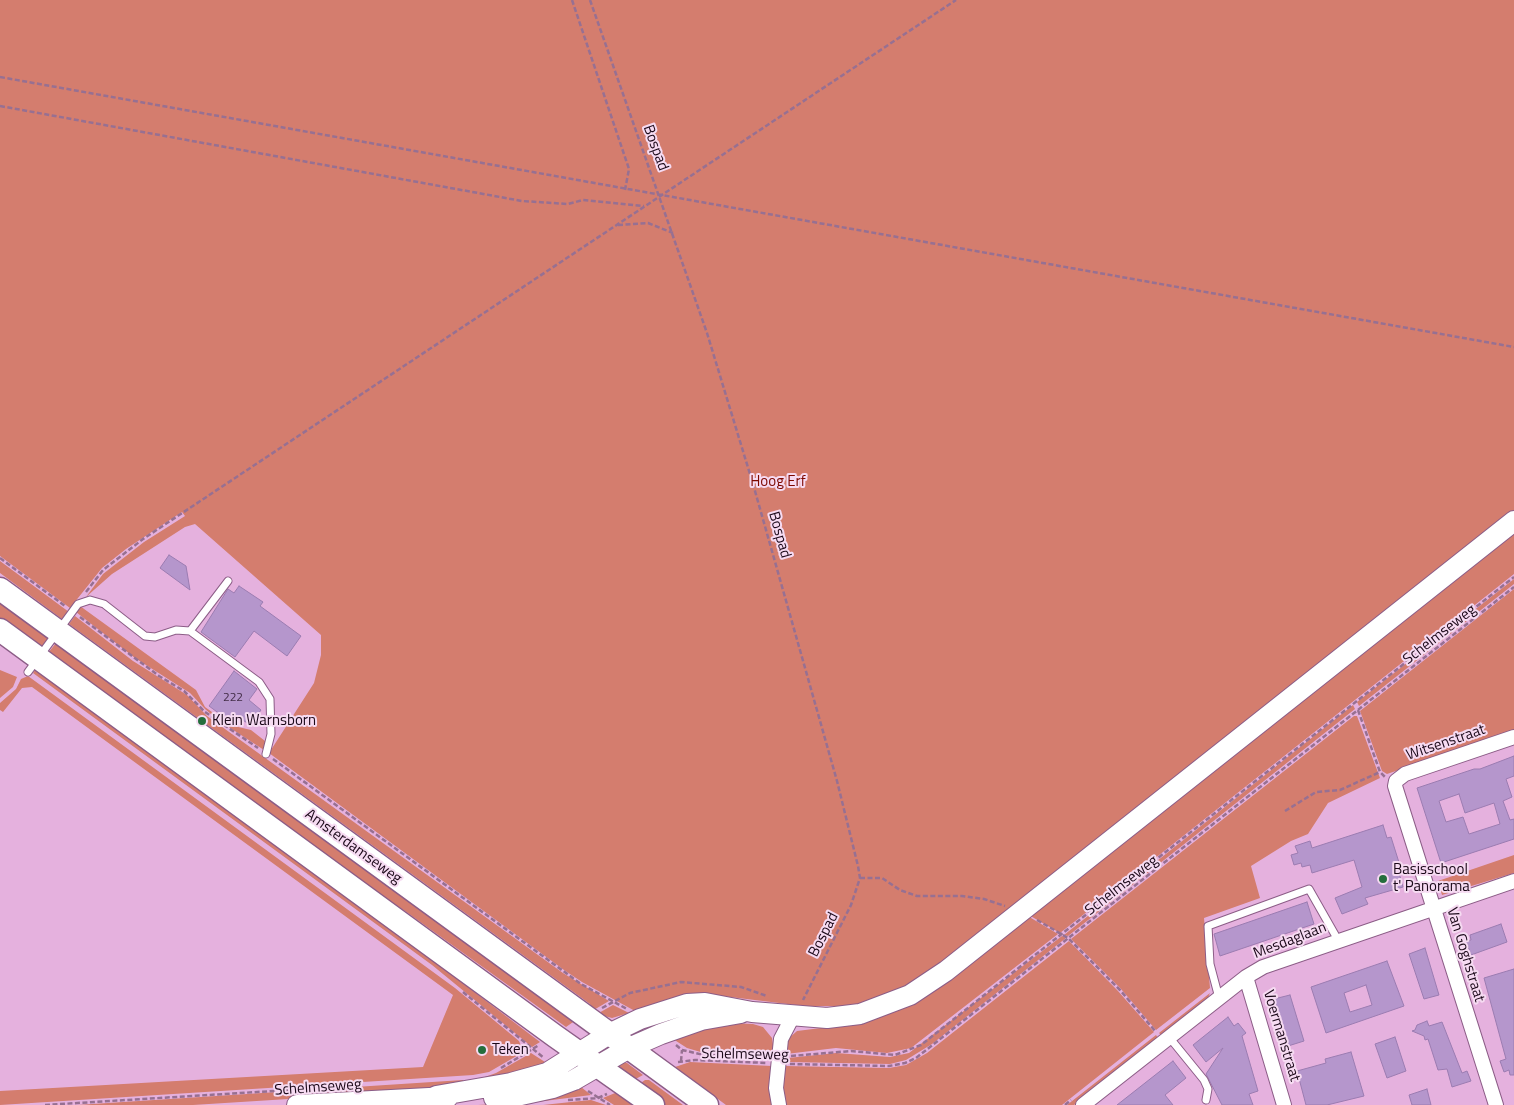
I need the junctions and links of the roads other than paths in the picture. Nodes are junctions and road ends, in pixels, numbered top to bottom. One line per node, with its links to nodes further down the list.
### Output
1 (1514, 521): 17 (main road, Schelmseweg)
2 (228, 581): 5 (lane)
3 (0, 589): 6 (main road, Amsterdamseweg)
4 (0, 630): 7 (main road)
5 (190, 631): 6 (lane); 9 (lane)
6 (59, 632): 7 (lane); 18 (main road, Amsterdamseweg)
7 (33, 665): 21 (main road)
8 (1514, 737): 10 (street, Witsenstraat)
9 (266, 754)
10 (1395, 786): 12 (street, Van Goghstraat)
11 (1514, 881): 12 (street, Mesdaglaan)
12 (1434, 908): 13 (street, Mesdaglaan); 31 (street, Van Goghstraat)
13 (1338, 940): 14 (street, Mesdaglaan); 15 (lane)
14 (1246, 977): 15 (street, Mesdaglaan); 30 (street, Voermanstraat)
15 (1219, 998): 19 (street, Mesdaglaan)
16 (752, 1012): 17 (main road, Schelmseweg); 18 (main road, Schelmseweg); 20 (main road, Schelmseweg)
17 (793, 1016): 28 (street)
18 (609, 1034): 20 (main road, Amsterdamseweg); 21 (main road, Schelmseweg)
19 (1163, 1035): 25 (lane); 29 (street, Mesdaglaan)
20 (629, 1048): 22 (main road, Schelmseweg); 27 (main road, Amsterdamseweg)
21 (578, 1053): 22 (main road); 23 (main road, Schelmseweg)
22 (597, 1066): 23 (main road, Schelmseweg); 26 (main road)
23 (436, 1096): 24 (main road, Schelmseweg)
24 (296, 1097)
25 (1206, 1100)
26 (653, 1105)
27 (707, 1105)
28 (779, 1105)
29 (1083, 1105)
30 (1284, 1105)
31 (1496, 1105)

